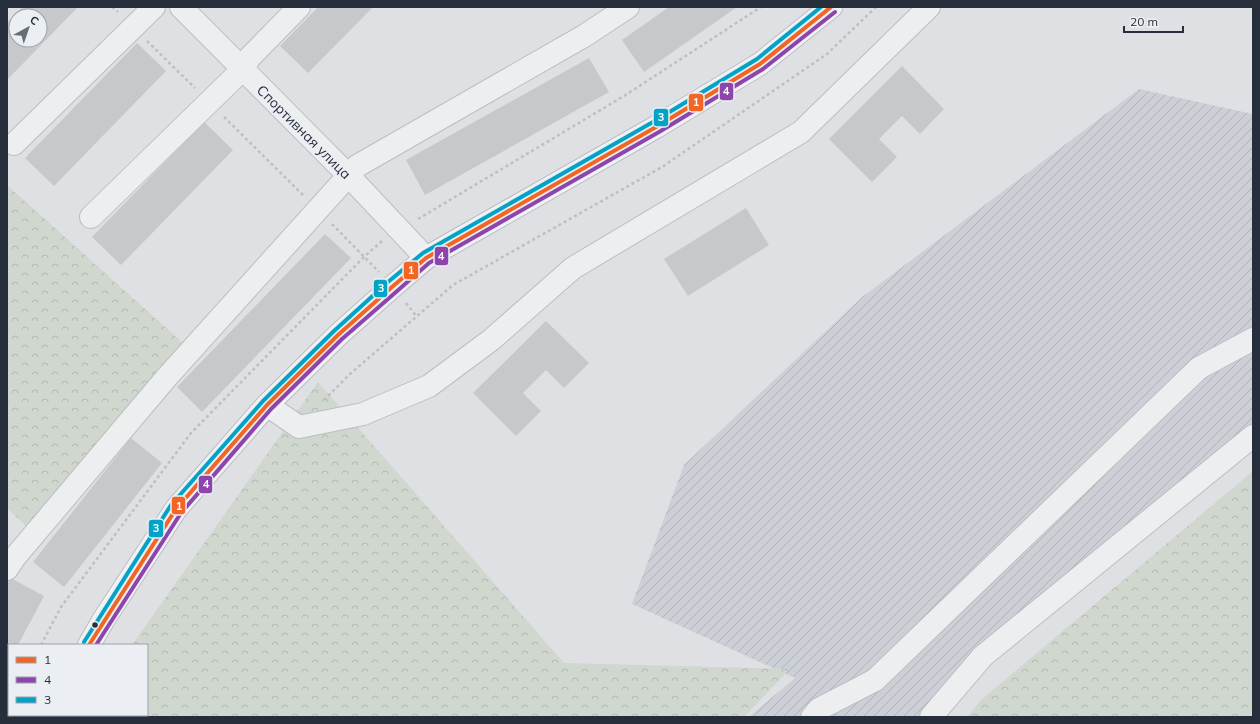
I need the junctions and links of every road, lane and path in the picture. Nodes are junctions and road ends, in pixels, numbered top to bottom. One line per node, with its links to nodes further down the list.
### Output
1 (112, 7): 10 (path)
2 (154, 7): 10 (street)
3 (181, 7): 11 (street, Спортивная улица)
4 (299, 7): 11 (street)
5 (628, 7): 14 (street)
6 (761, 7): 17 (path)
7 (831, 7): 19 (main road)
8 (876, 7): 23 (path)
9 (929, 7): 23 (street)
10 (133, 27): 12 (path); 13 (street)
11 (242, 70): 12 (street); 14 (street, Спортивная улица)
12 (209, 102): 15 (path); 16 (street)
13 (14, 144)
14 (348, 175): 15 (street); 17 (street, Спортивная улица)
15 (317, 209): 18 (path); 25 (street)
16 (91, 217)
17 (398, 228): 18 (path); 19 (street, Спортивная улица)
18 (365, 256): 20 (path); 26 (path)
19 (426, 258): 20 (main road)
20 (392, 287): 22 (main road)
21 (1253, 339): 28 (street)
22 (267, 404): 23 (street); 27 (main road)
23 (298, 426)
24 (1253, 436): 29 (street)
25 (7, 569)
26 (42, 644)
27 (90, 644)
28 (812, 717)
29 (931, 717)

